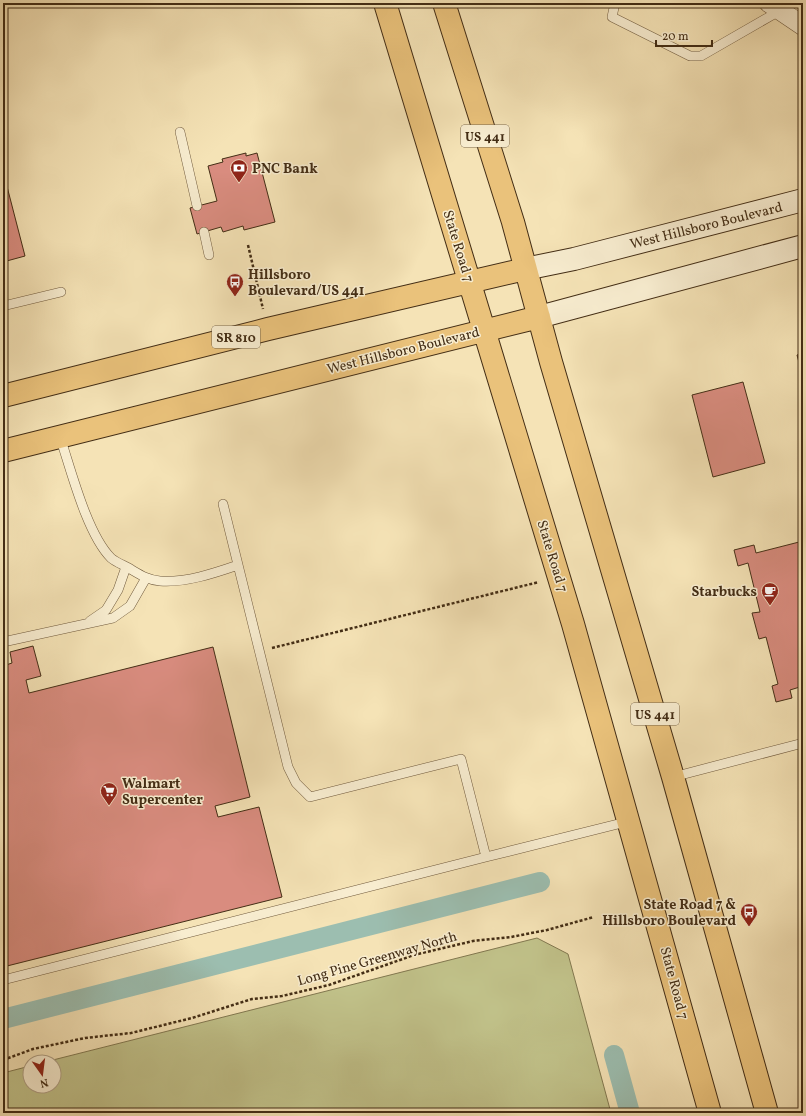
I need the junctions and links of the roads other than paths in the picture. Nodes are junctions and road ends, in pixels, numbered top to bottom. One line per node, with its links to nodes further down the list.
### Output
1 (384, 3): 13 (main road, State Road 7)
2 (444, 3): 12 (main road, US 441)
3 (614, 3): 4 (lane)
4 (777, 6): 5 (street)
5 (803, 26)
6 (180, 132): 8 (lane)
7 (803, 200): 12 (street, West Hillsboro Boulevard)
8 (198, 206)
9 (204, 232): 11 (lane)
10 (803, 246): 16 (street, West Hillsboro Boulevard)
11 (209, 255)
12 (525, 269): 13 (main road, West Hillsboro Boulevard / SR 810); 16 (main road, US 441)
13 (470, 282): 17 (main road, State Road 7); 18 (main road, West Hillsboro Boulevard / SR 810)
14 (61, 292): 15 (lane)
15 (3, 306)
16 (538, 317): 17 (main road, West Hillsboro Boulevard); 28 (main road, US 441)
17 (485, 329): 19 (main road, West Hillsboro Boulevard); 29 (main road, State Road 7)
18 (3, 396)
19 (60, 437): 20 (main road, West Hillsboro Boulevard); 23 (lane)
20 (3, 451)
21 (223, 504): 22 (lane)
22 (238, 565): 24 (lane); 30 (lane)
23 (126, 567): 24 (lane); 25 (lane)
24 (146, 578): 25 (lane)
25 (88, 623): 26 (lane)
26 (3, 642)
27 (803, 743): 28 (lane)
28 (673, 777): 33 (main road, US 441)
29 (630, 821): 30 (lane); 32 (main road, State Road 7)
30 (486, 857): 31 (lane)
31 (3, 980)
32 (710, 1113)
33 (767, 1113)

